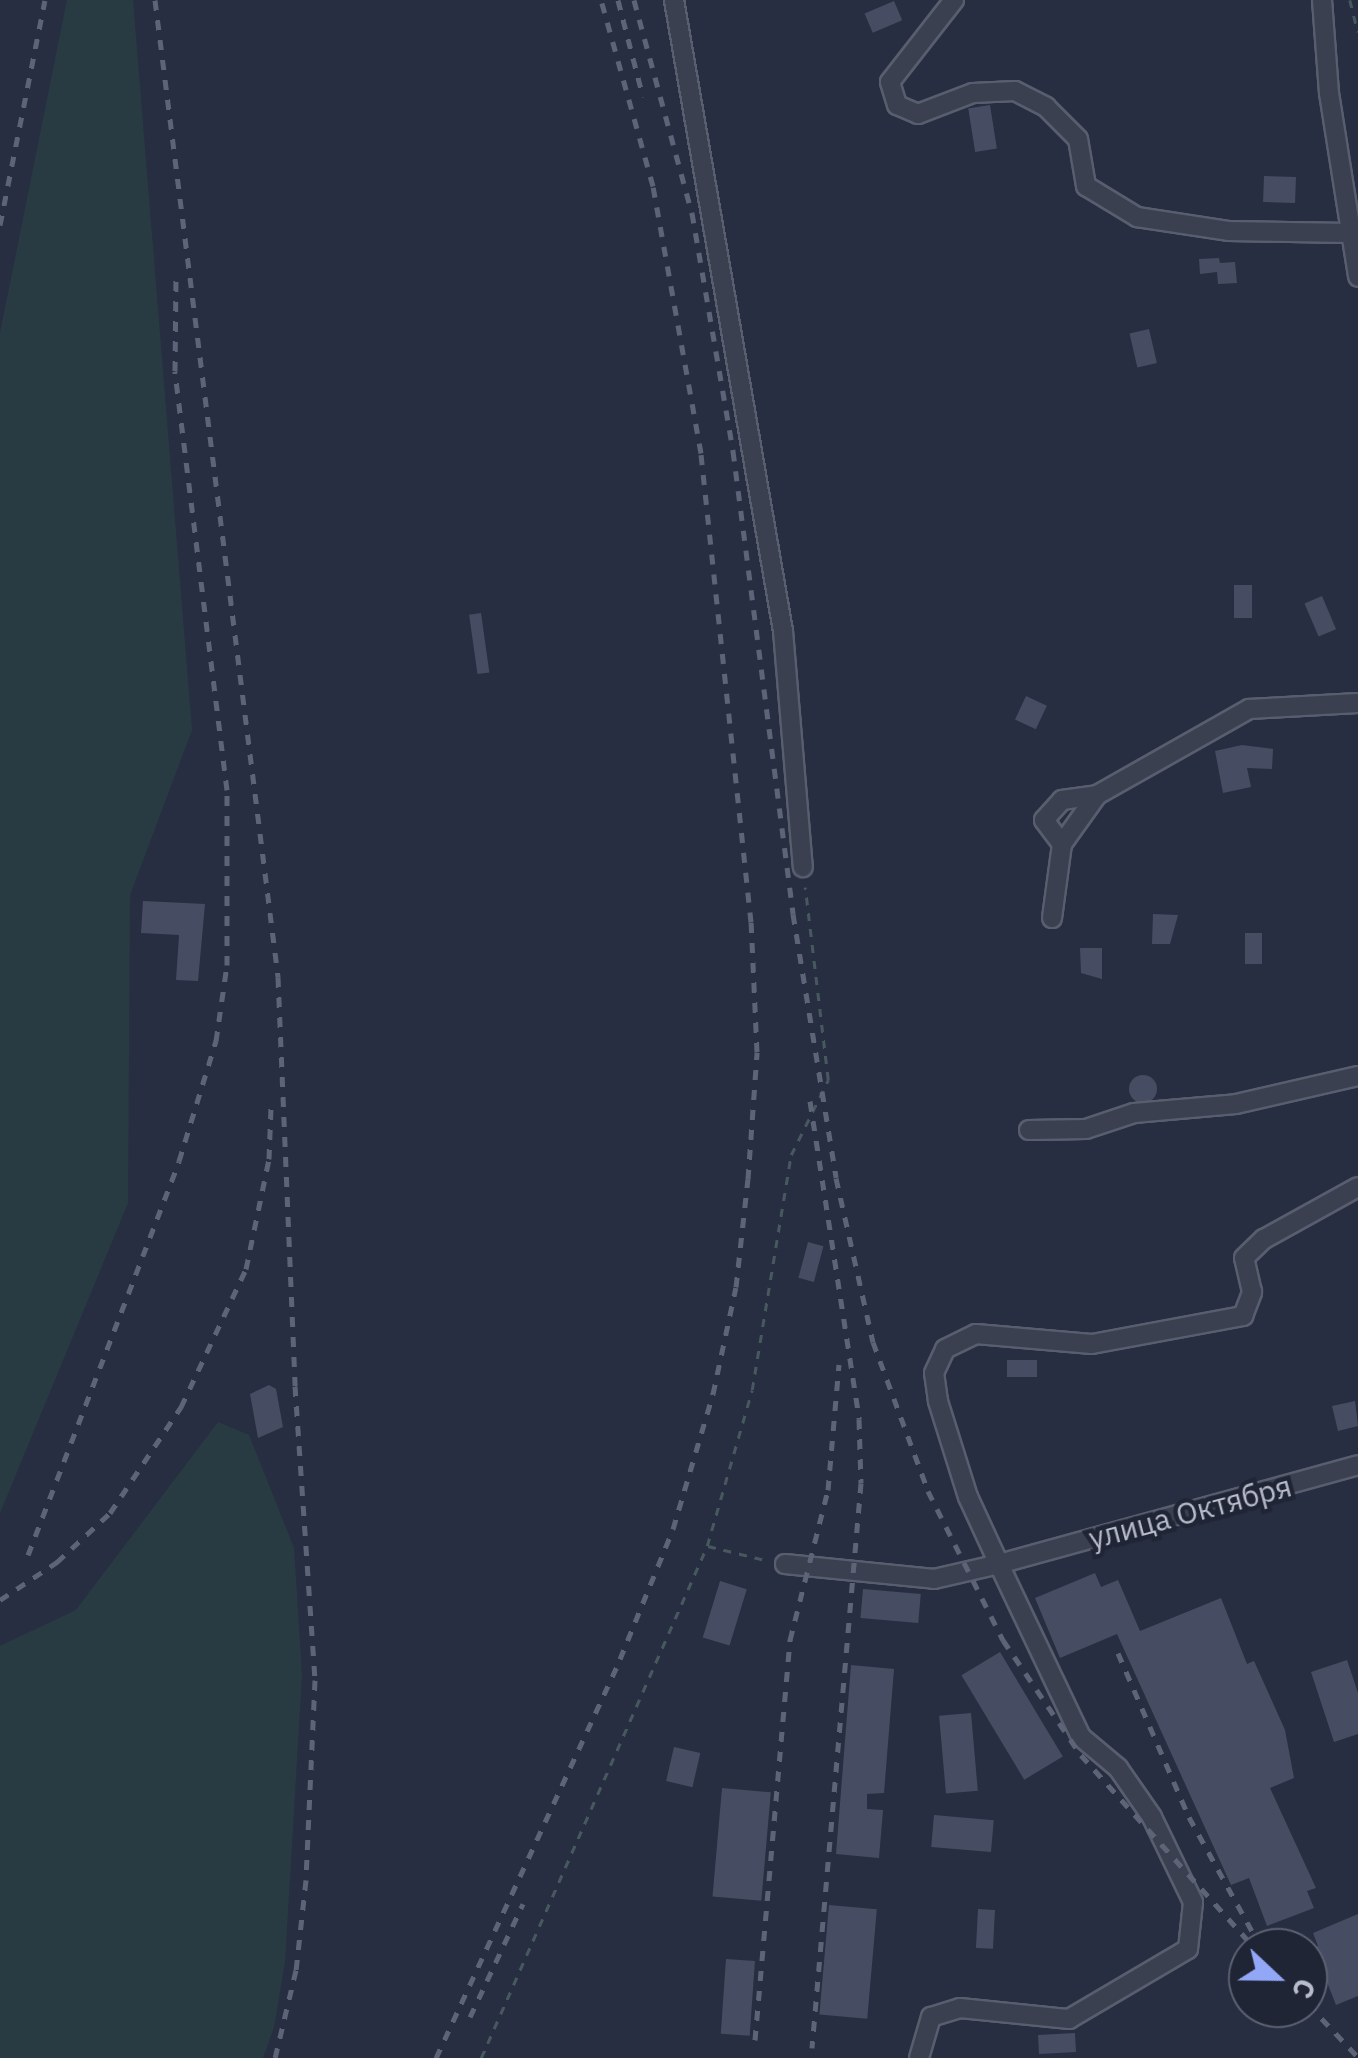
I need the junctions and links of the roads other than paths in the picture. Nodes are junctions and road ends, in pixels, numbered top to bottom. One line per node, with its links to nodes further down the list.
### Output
1 (674, 0): 9 (street)
2 (954, 0): 4 (street)
3 (1322, 0): 4 (street)
4 (1350, 233): 5 (street)
5 (1358, 277)
6 (1358, 703): 7 (street)
7 (1097, 795): 8 (street); 8 (street)
8 (1062, 844): 10 (street)
9 (803, 866)
10 (1052, 918)
11 (1358, 1076): 12 (street)
12 (1029, 1130)
13 (1358, 1187): 16 (street)
14 (1358, 1465): 16 (street, улица Октября)
15 (784, 1564): 16 (street, улица Октября)
16 (999, 1564): 17 (street)
17 (919, 2058)

